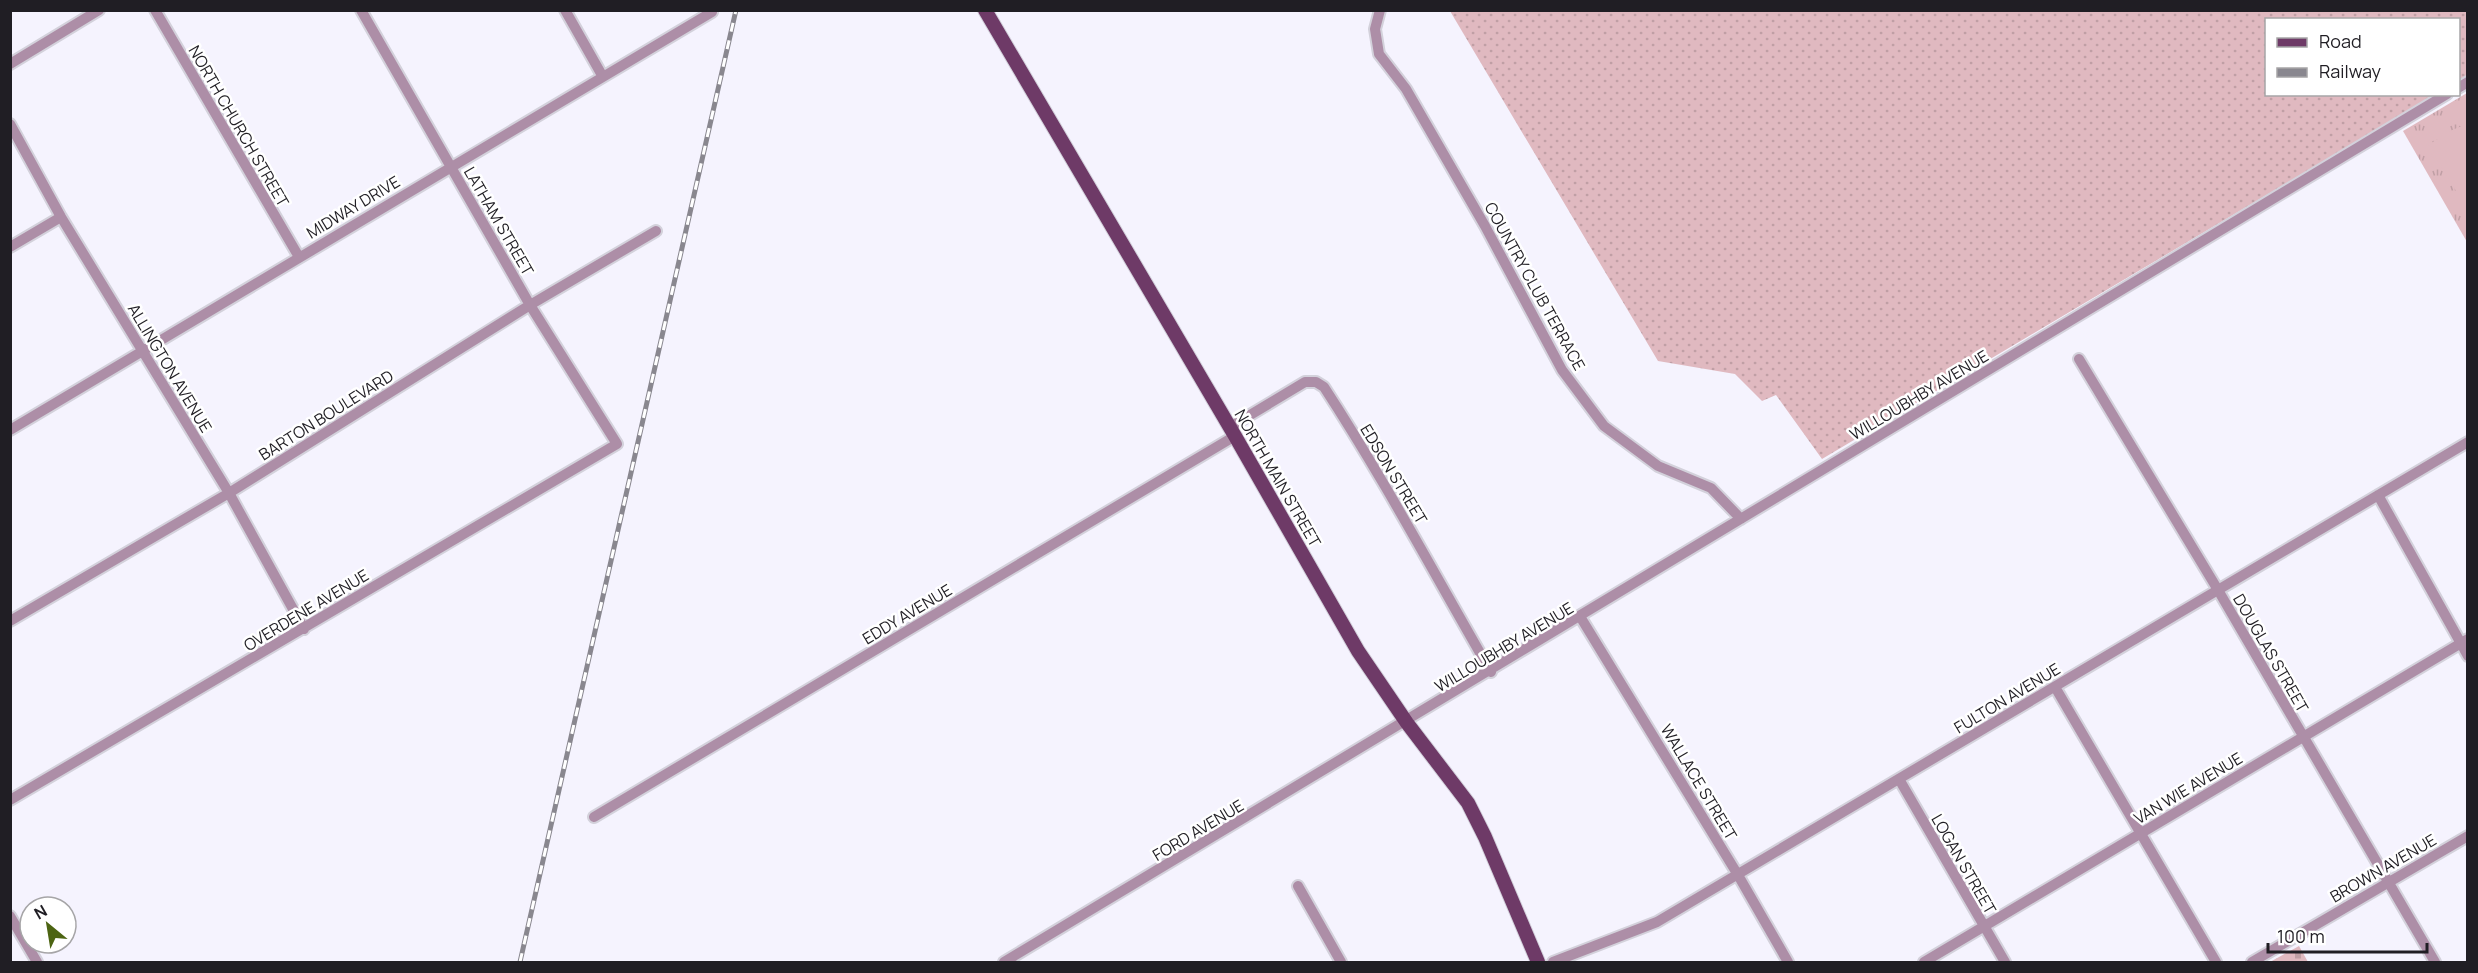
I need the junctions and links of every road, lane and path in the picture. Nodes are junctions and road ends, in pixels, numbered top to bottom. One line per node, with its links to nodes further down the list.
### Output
1 (99, 10): 8 (street)
2 (154, 10): 16 (street, NORTH CHURCH STREET)
3 (361, 10): 12 (street, LATHAM STREET)
4 (565, 10): 9 (street)
5 (985, 10): 21 (main road, NORTH MAIN STREET)
6 (1380, 10): 26 (street, COUNTRY CLUB TERRACE)
7 (712, 12): 9 (street, MIDWAY DRIVE)
8 (10, 64)
9 (603, 77): 12 (street, MIDWAY DRIVE)
10 (2444, 96): 26 (street, WILLOUBHBY AVENUE)
11 (10, 124): 13 (street, ALLINGTON AVENUE)
12 (450, 167): 16 (street, MIDWAY DRIVE); 17 (street, LATHAM STREET)
13 (61, 217): 15 (street); 18 (street, ALLINGTON AVENUE)
14 (656, 231): 17 (street, BARTON BOULEVARD)
15 (10, 247)
16 (298, 257): 18 (street, MIDWAY DRIVE)
17 (530, 305): 23 (street, LATHAM STREET); 24 (street, BARTON BOULEVARD)
18 (141, 351): 20 (street, MIDWAY DRIVE); 24 (street, ALLINGTON AVENUE)
19 (2079, 359): 27 (street, DOUGLAS STREET)
20 (10, 430)
21 (1232, 431): 33 (street, EDSON STREET); 35 (main road, NORTH MAIN STREET); 39 (street, EDDY AVENUE)
22 (2468, 442): 25 (street, FULTON AVENUE)
23 (616, 444): 30 (street, OVERDENE AVENUE)
24 (229, 493): 29 (street, BARTON BOULEVARD); 30 (street, ALLINGTON AVENUE)
25 (2378, 495): 27 (street, FULTON AVENUE); 31 (street)
26 (1741, 519): 28 (street, WILLOUBHBY AVENUE)
27 (2218, 590): 34 (street, FULTON AVENUE); 36 (street, DOUGLAS STREET)
28 (1581, 618): 33 (street, WILLOUBHBY AVENUE); 42 (street, WALLACE STREET)
29 (10, 621)
30 (304, 629): 38 (street, OVERDENE AVENUE)
31 (2464, 641): 32 (street); 36 (street, VAN WIE AVENUE)
32 (2468, 656)
33 (1491, 672): 35 (street, WILLOUBHBY AVENUE)
34 (2055, 687): 37 (street, FULTON AVENUE); 40 (street)
35 (1407, 723): 48 (street, FORD AVENUE); 50 (main road, NORTH MAIN STREET)
36 (2302, 737): 40 (street, VAN WIE AVENUE); 43 (street, DOUGLAS STREET)
37 (1899, 779): 42 (street, FULTON AVENUE); 46 (street, LOGAN STREET)
38 (10, 800)
39 (594, 817)
40 (2141, 833): 46 (street, VAN WIE AVENUE); 55 (street)
41 (2468, 836): 43 (street, BROWN AVENUE)
42 (1738, 875): 51 (street, FULTON AVENUE); 52 (street, WALLACE STREET)
43 (2388, 881): 56 (street, BROWN AVENUE); 57 (street, DOUGLAS STREET)
44 (1298, 886): 49 (street)
45 (10, 916): 47 (street)
46 (1983, 927): 53 (street, VAN WIE AVENUE); 54 (street, LOGAN STREET)
47 (38, 963)
48 (1004, 963)
49 (1341, 963)
50 (1538, 963)
51 (1553, 963)
52 (1788, 963)
53 (1924, 963)
54 (2005, 963)
55 (2216, 963)
56 (2252, 963)
57 (2435, 963)

